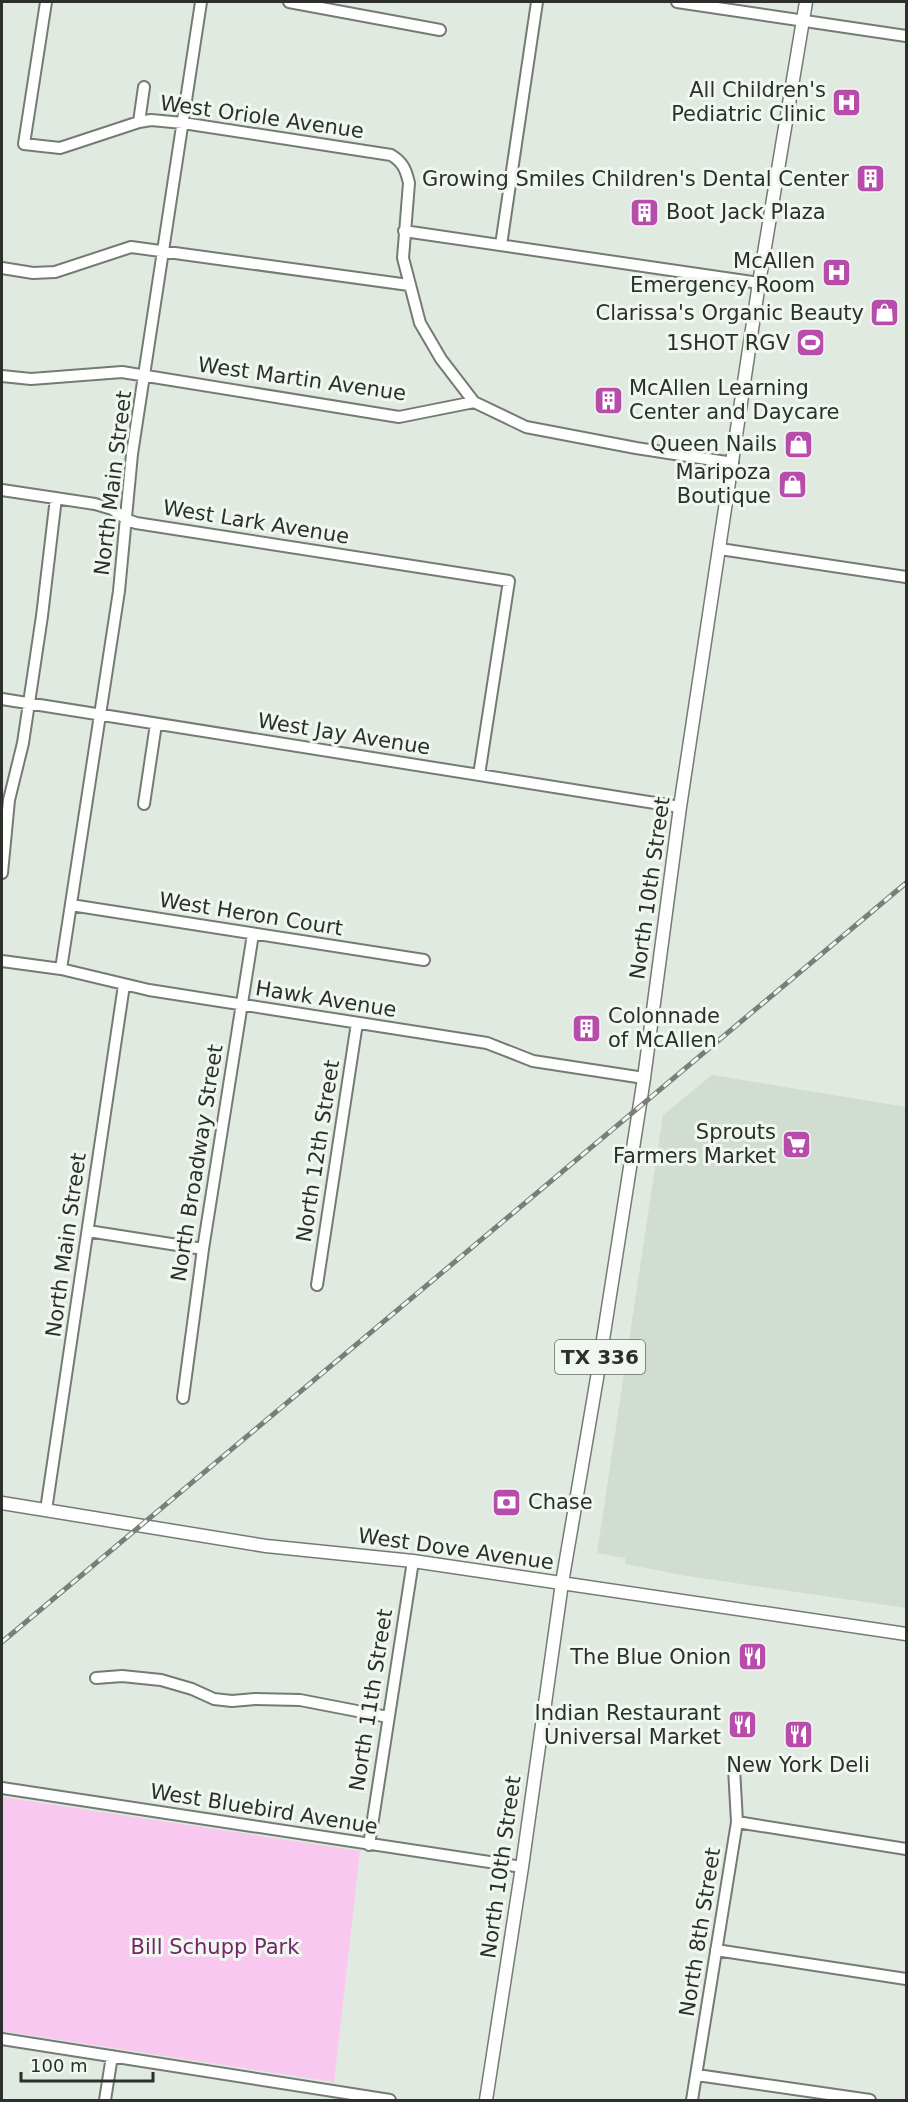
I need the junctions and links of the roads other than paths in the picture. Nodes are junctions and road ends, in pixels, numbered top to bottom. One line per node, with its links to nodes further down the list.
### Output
1 (46, 2): 11 (street, West Oriole Avenue)
2 (201, 2): 12 (street, North Main Street)
3 (289, 2): 8 (street)
4 (537, 2): 14 (street)
5 (676, 2): 7 (street)
6 (806, 2): 7 (main road, North 10th Street / TX 336)
7 (803, 22): 9 (street); 17 (main road, North 10th Street / TX 336)
8 (440, 30)
9 (906, 36)
10 (144, 87): 11 (street)
11 (139, 122): 12 (street, West Oriole Avenue)
12 (183, 123): 13 (street, West Oriole Avenue); 15 (street, North Main Street)
13 (404, 231): 14 (street); 18 (street)
14 (501, 245): 17 (street)
15 (164, 251): 16 (street); 18 (street); 20 (street, North Main Street)
16 (2, 268)
17 (759, 283): 22 (main road, North 10th Street / TX 336)
18 (409, 285): 21 (street)
19 (2, 376): 20 (street, West Martin Avenue)
20 (145, 376): 21 (street, West Martin Avenue); 25 (street, North Main Street)
21 (474, 402): 22 (street)
22 (734, 463): 26 (main road, North 10th Street / TX 336)
23 (2, 490): 24 (street, West Lark Avenue)
24 (56, 498): 25 (street, West Lark Avenue); 29 (street)
25 (126, 519): 30 (street, North Main Street); 32 (street, West Lark Avenue)
26 (720, 549): 27 (street); 34 (main road, North 10th Street / TX 336)
27 (906, 577)
28 (2, 699): 29 (street, West Jay Avenue)
29 (28, 704): 30 (street, West Jay Avenue); 35 (street)
30 (100, 715): 31 (street, West Jay Avenue); 36 (street, North Main Street)
31 (156, 724): 32 (street, West Jay Avenue); 33 (street)
32 (479, 775): 34 (street, West Jay Avenue)
33 (144, 804)
34 (680, 807): 44 (main road, North 10th Street / TX 336)
35 (2, 873)
36 (71, 905): 37 (street, West Heron Court); 40 (street, North Main Street)
37 (253, 934): 38 (street, West Heron Court); 42 (street, North Broadway Street)
38 (424, 960)
39 (2, 961): 40 (street, Hawk Avenue)
40 (61, 969): 41 (street, Hawk Avenue)
41 (124, 985): 42 (street, Hawk Avenue); 45 (street, North Main Street)
42 (242, 1005): 43 (street, Hawk Avenue); 46 (street, North Broadway Street)
43 (357, 1023): 44 (street, Hawk Avenue); 47 (street, North 12th Street)
44 (644, 1078): 52 (main road, North 10th Street / TX 336)
45 (88, 1231): 46 (street); 50 (street, North Main Street)
46 (203, 1249): 48 (street, North Broadway Street)
47 (317, 1285)
48 (183, 1398)
49 (2, 1503): 50 (main road, West Dove Avenue)
50 (46, 1510): 51 (main road, West Dove Avenue)
51 (413, 1561): 52 (main road, West Dove Avenue); 55 (street, North 11th Street)
52 (562, 1583): 53 (main road, West Dove Avenue); 61 (main road, North 10th Street / TX 336)
53 (906, 1634)
54 (96, 1678): 55 (street)
55 (388, 1717): 59 (street, North 11th Street)
56 (734, 1768): 58 (street, North 8th Street)
57 (2, 1788): 59 (street, West Bluebird Avenue)
58 (737, 1822): 60 (street); 62 (street, North 8th Street)
59 (369, 1845): 61 (street, West Bluebird Avenue)
60 (906, 1849)
61 (522, 1867): 70 (main road, North 10th Street / TX 336)
62 (716, 1950): 63 (street); 66 (street, North 8th Street)
63 (906, 1979)
64 (2, 2039): 65 (street)
65 (112, 2056): 67 (street); 68 (street)
66 (697, 2075): 71 (street, North 8th Street); 72 (street)
67 (315, 2095): 69 (street)
68 (105, 2100)
69 (390, 2100)
70 (486, 2100)
71 (692, 2100)
72 (870, 2100)

